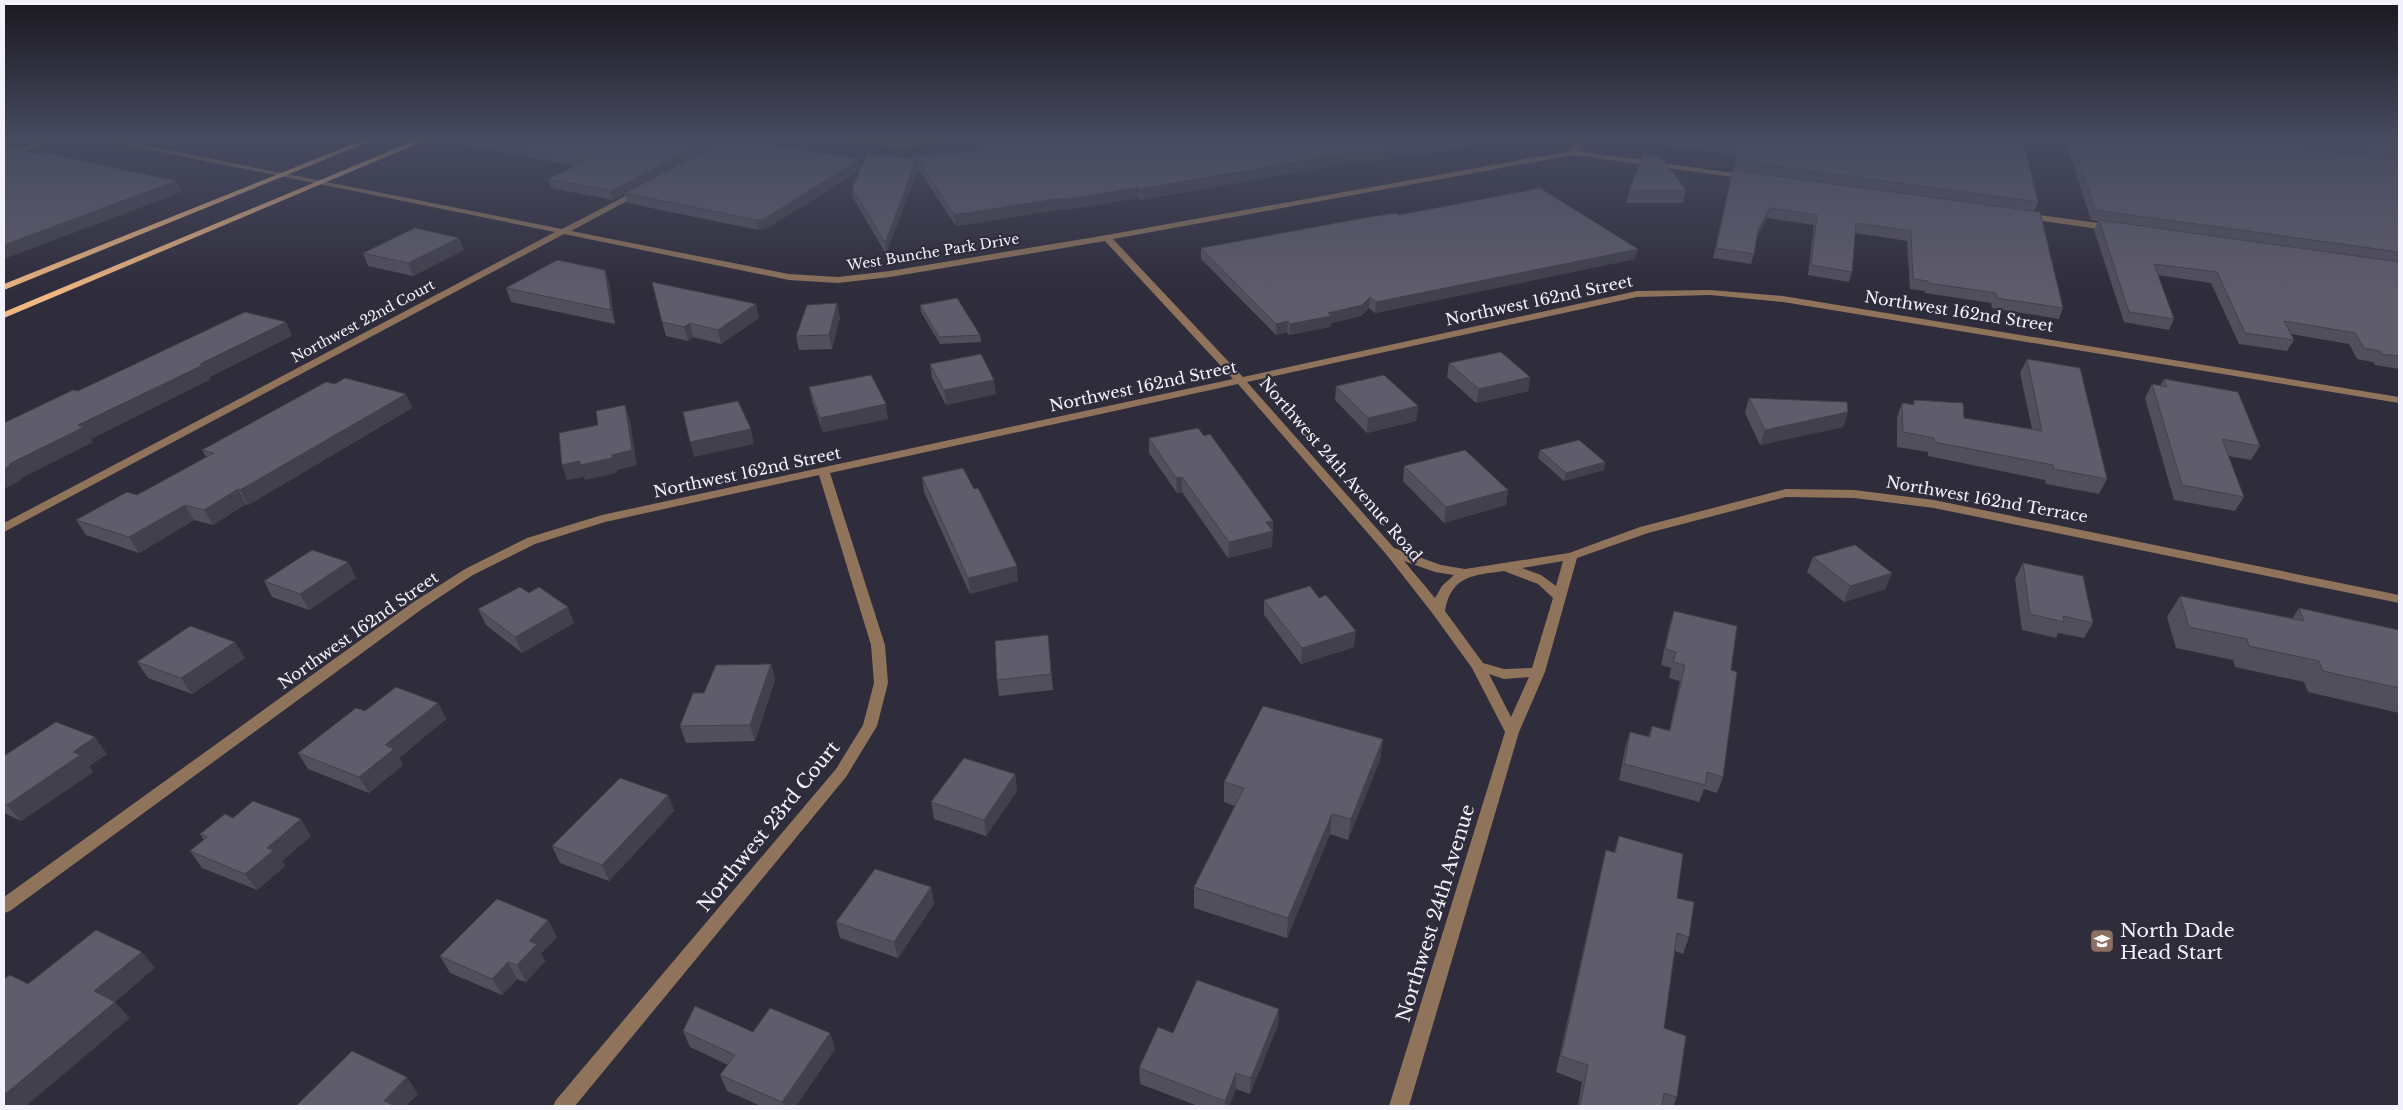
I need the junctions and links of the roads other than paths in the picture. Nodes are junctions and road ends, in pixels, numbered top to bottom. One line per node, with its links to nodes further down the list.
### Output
1 (240, 192): 10 (main road)
2 (298, 192): 11 (main road)
3 (370, 192): 7 (street, West Bunche Park Drive)
4 (637, 192): 7 (street, Northwest 22nd Court)
5 (1360, 192): 9 (street, West Bunche Park Drive)
6 (2016, 214): 8 (street)
7 (563, 230): 9 (street, West Bunche Park Drive); 15 (street, Northwest 22nd Court)
8 (2124, 230)
9 (1107, 238): 12 (street, Northwest 24th Avenue Road)
10 (4, 287)
11 (4, 315)
12 (1241, 381): 13 (street, Northwest 162nd Street); 14 (street, Northwest 162nd Street); 16 (street, Northwest 24th Avenue Road)
13 (2399, 400)
14 (824, 472): 26 (street, Northwest 162nd Street); 27 (street, Northwest 23rd Court)
15 (4, 528)
16 (1390, 551): 19 (street, Northwest 162nd Terrace); 22 (street, Northwest 24th Avenue Road)
17 (1572, 556): 18 (street, Northwest 162nd Terrace); 20 (street); 21 (street, Northwest 162nd Terrace)
18 (1504, 566): 19 (street, Northwest 162nd Terrace); 20 (street, Northwest 162nd Terrace)
19 (1465, 573): 22 (street, Northwest 162nd Terrace)
20 (1558, 596): 24 (street)
21 (2399, 599)
22 (1438, 610): 23 (street, Northwest 24th Avenue Road)
23 (1478, 666): 24 (street); 25 (street, Northwest 24th Avenue Road)
24 (1538, 672): 25 (street)
25 (1512, 732): 28 (street, Northwest 24th Avenue)
26 (4, 906)
27 (563, 1106)
28 (1399, 1106)

